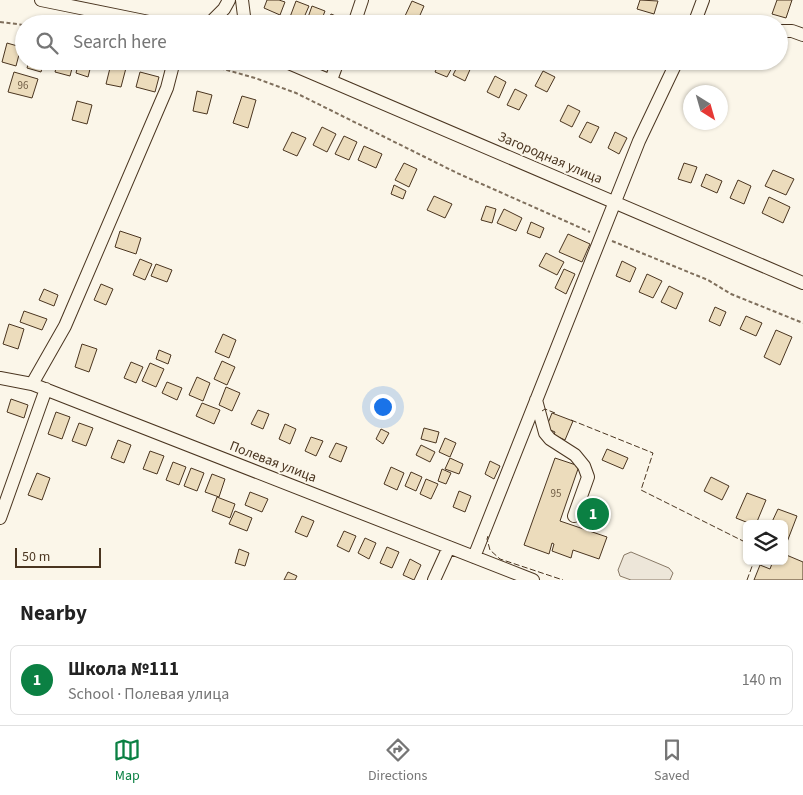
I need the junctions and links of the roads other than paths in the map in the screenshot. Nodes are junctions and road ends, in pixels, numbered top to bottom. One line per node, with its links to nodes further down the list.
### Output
1 (42, 0): 6 (street)
2 (229, 0): 7 (street)
3 (242, 0): 8 (street)
4 (362, 0): 9 (street)
5 (703, 0): 10 (street)
6 (115, 15)
7 (218, 15)
8 (244, 15)
9 (357, 15)
10 (697, 15)
11 (788, 31): 12 (street)
12 (803, 35)
13 (172, 70): 21 (street)
14 (306, 70): 17 (street, Загородная улица)
15 (335, 70): 17 (street)
16 (673, 70): 18 (street)
17 (331, 80): 18 (street, Загородная улица)
18 (615, 202): 19 (street, Загородная улица); 23 (street)
19 (803, 283)
20 (0, 378): 21 (street, Полевая улица)
21 (32, 384): 22 (street, Полевая улица)
22 (46, 390): 25 (street); 26 (street, Полевая улица)
23 (536, 400): 24 (street); 27 (street)
24 (574, 516)
25 (0, 518)
26 (448, 547): 27 (street, Полевая улица); 28 (street)
27 (474, 557): 29 (street, Полевая улица)
28 (434, 580)
29 (533, 580)

